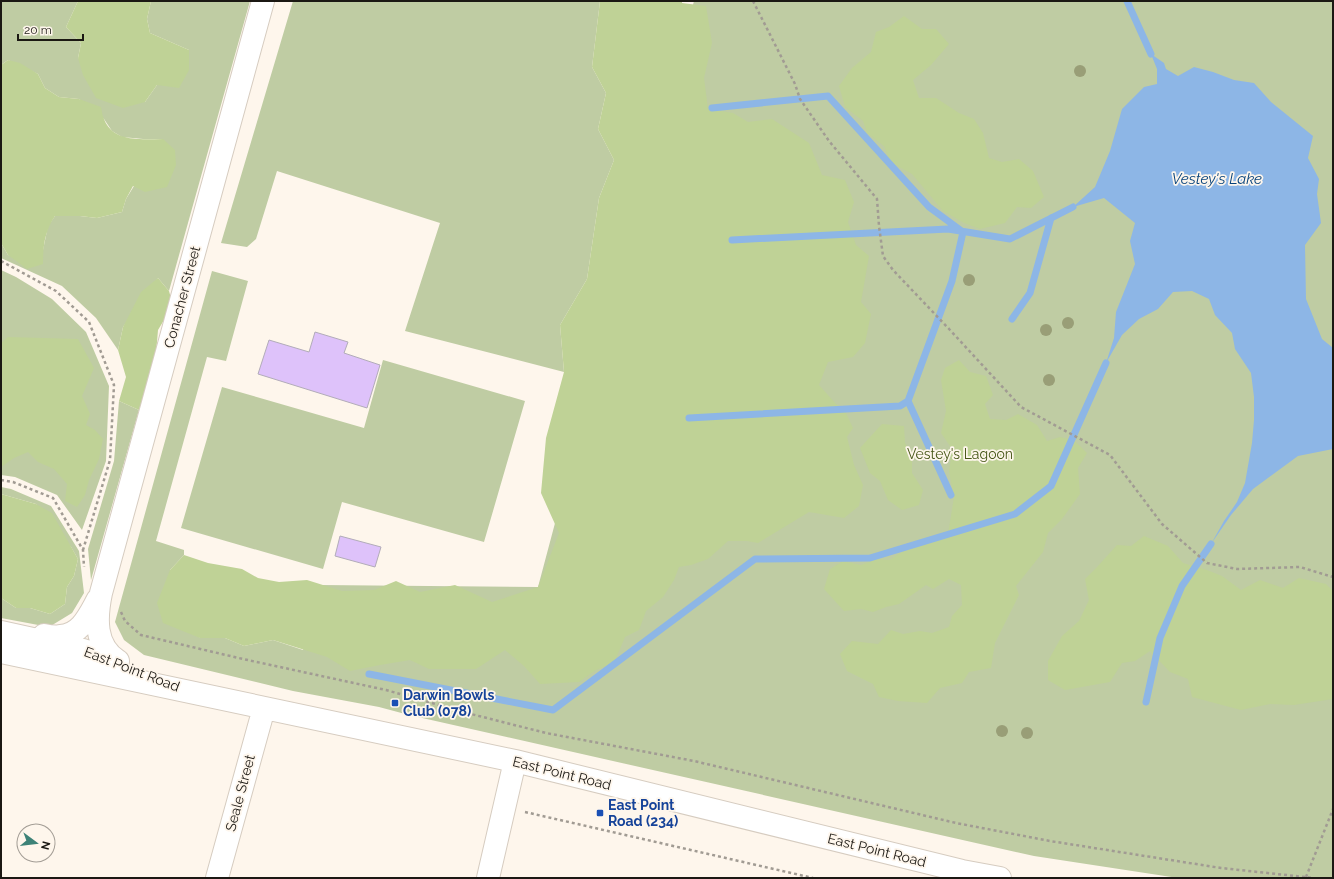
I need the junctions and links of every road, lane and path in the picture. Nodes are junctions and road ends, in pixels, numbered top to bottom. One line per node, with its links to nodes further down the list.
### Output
1 (263, 1): 7 (street, Conacher Street)
2 (753, 1): 6 (path)
3 (1, 261): 5 (path)
4 (1, 480): 5 (path)
5 (83, 550): 7 (path)
6 (1333, 577)
7 (101, 593): 8 (street, Conacher Street); 9 (street, Conacher Street); 15 (path)
8 (3, 639): 9 (street, East Point Road); 10 (street, East Point Road)
9 (118, 661): 10 (street, East Point Road)
10 (193, 693): 11 (street, East Point Road)
11 (264, 708): 12 (street, East Point Road); 16 (street, Seale Street)
12 (515, 761): 13 (street); 19 (street, East Point Road)
13 (504, 807): 17 (street); 18 (path)
14 (1333, 809): 15 (path)
15 (1306, 877): 20 (path)
16 (217, 878)
17 (488, 878)
18 (813, 878)
19 (1000, 878)
20 (1314, 878)

